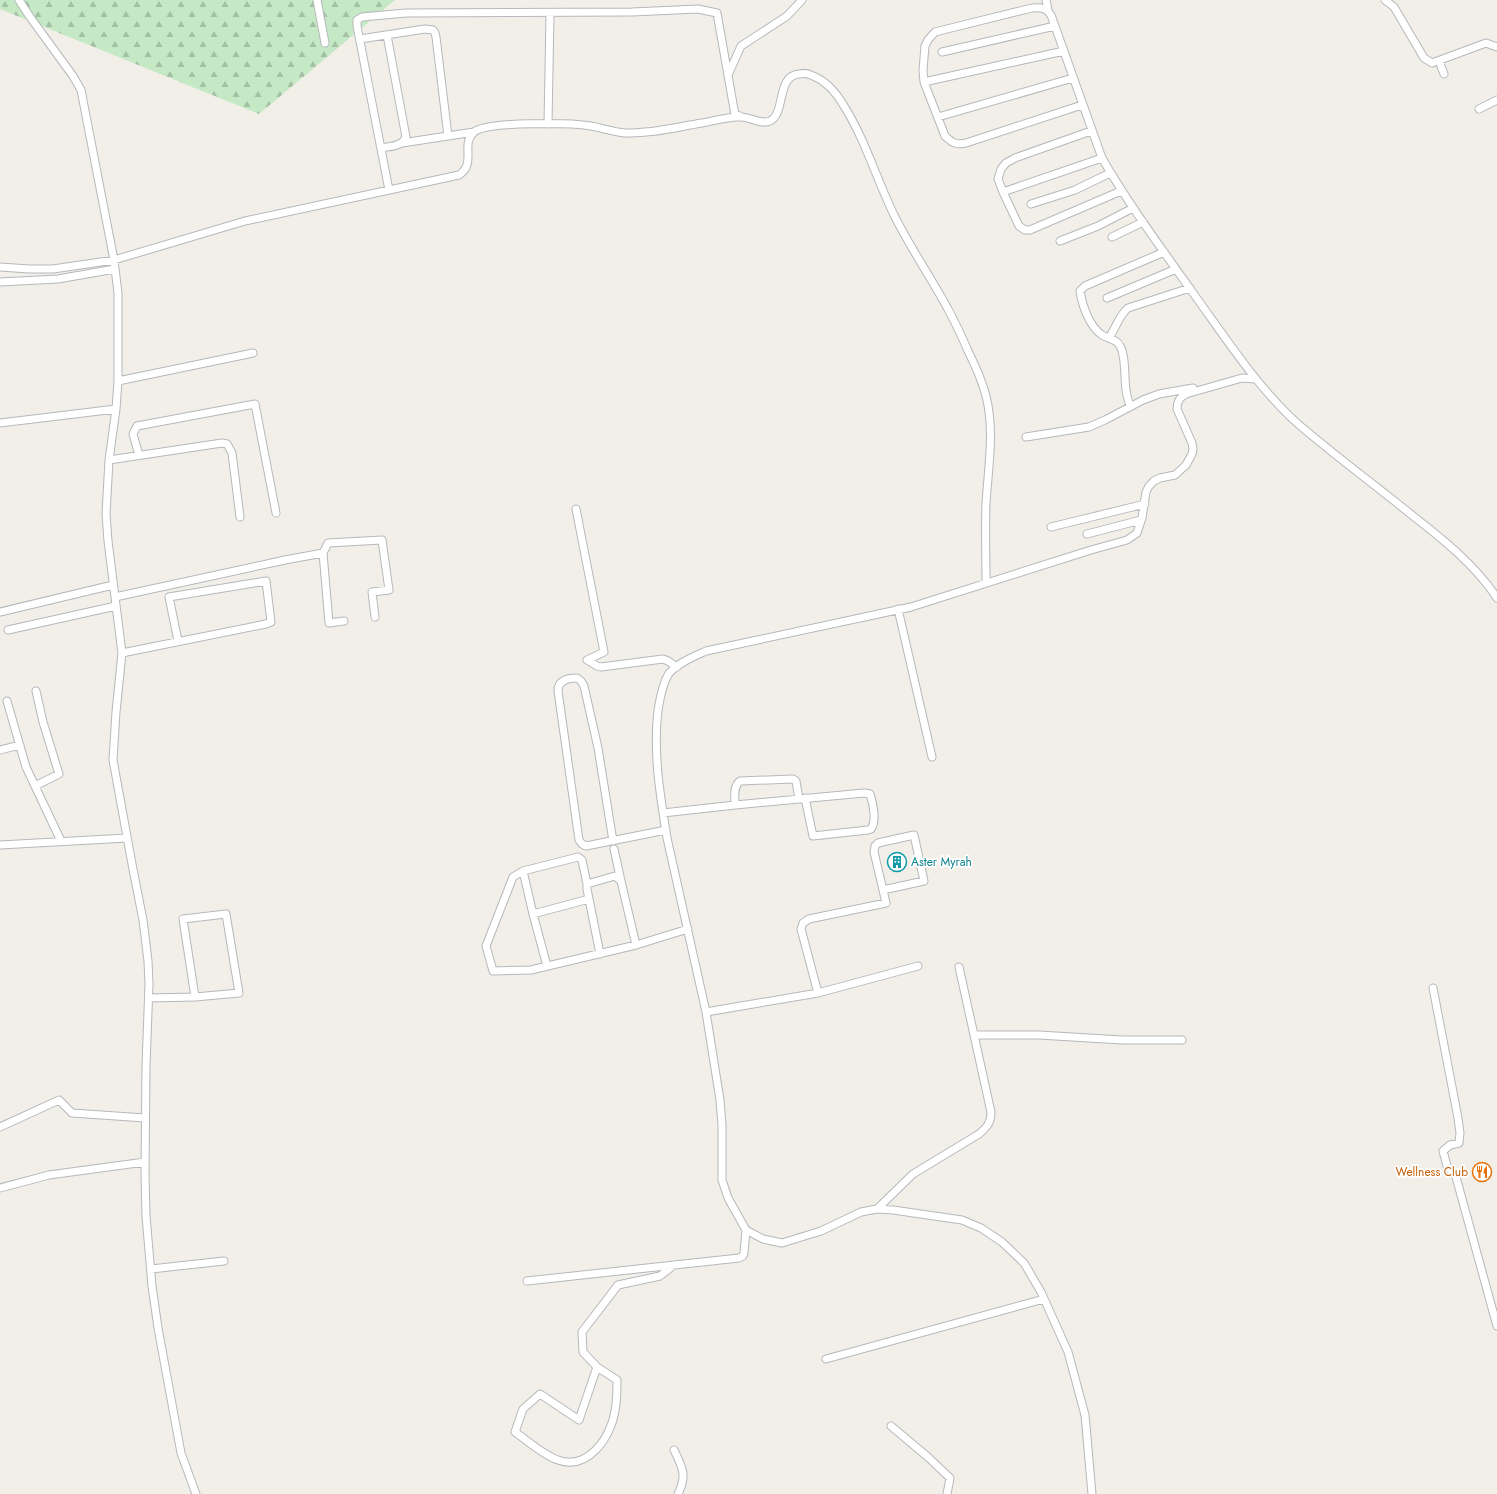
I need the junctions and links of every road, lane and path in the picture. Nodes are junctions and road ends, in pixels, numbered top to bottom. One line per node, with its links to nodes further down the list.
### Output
1 (19, 0): 42 (street)
2 (317, 0): 11 (street)
3 (802, 0): 17 (street)
4 (1046, 0): 6 (street)
5 (1385, 0): 15 (street)
6 (1048, 10): 8 (street); 19 (street)
7 (550, 13): 10 (street); 17 (street); 25 (street)
8 (1055, 26): 13 (street); 14 (street)
9 (387, 35): 10 (street); 28 (street); 29 (street)
10 (360, 39): 30 (street)
11 (324, 43)
12 (1497, 47): 15 (street)
13 (1064, 51): 18 (street); 19 (street)
14 (942, 52)
15 (1439, 61): 16 (street)
16 (1444, 74)
17 (728, 75): 23 (street)
18 (1073, 78): 21 (street); 24 (street)
19 (924, 82): 24 (street)
20 (1497, 100): 22 (street)
21 (1082, 105): 24 (street); 26 (street)
22 (1479, 109)
23 (740, 116): 25 (street); 70 (street)
24 (938, 117)
25 (548, 124): 27 (street)
26 (1091, 131): 31 (street); 35 (street)
27 (474, 132): 28 (street); 33 (street)
28 (448, 136): 29 (street)
29 (402, 143): 30 (street)
30 (381, 148): 33 (street)
31 (1102, 158): 32 (street); 35 (street)
32 (1110, 173): 34 (street); 36 (street)
33 (390, 190): 42 (street)
34 (1121, 191): 35 (street); 37 (street)
35 (1003, 192)
36 (1032, 204)
37 (1133, 208): 38 (street); 40 (street)
38 (1143, 222): 39 (street); 41 (street)
39 (1112, 237)
40 (1060, 241)
41 (1164, 252): 45 (street); 49 (street)
42 (114, 260): 43 (street); 44 (street)
43 (0, 267)
44 (115, 269): 46 (street); 53 (street)
45 (1176, 269): 47 (street); 48 (street)
46 (0, 282)
47 (1190, 288): 49 (street); 51 (street)
48 (1107, 298)
49 (1109, 338): 56 (street)
50 (253, 353): 53 (street)
51 (1251, 372): 52 (street); 54 (street)
52 (1256, 379): 55 (street); 73 (street)
53 (118, 381): 57 (street)
54 (1172, 392): 55 (street); 56 (street)
55 (1177, 404): 62 (street)
56 (1130, 407): 59 (street)
57 (116, 410): 58 (street); 61 (street)
58 (0, 423)
59 (1026, 437)
60 (139, 455): 61 (street); 64 (street); 65 (street)
61 (109, 460): 71 (street)
62 (1145, 504): 66 (street); 67 (street)
63 (576, 509): 82 (street)
64 (276, 513)
65 (240, 517)
66 (1141, 520): 68 (street); 70 (street)
67 (1051, 527)
68 (1087, 534)
69 (323, 553): 72 (street); 77 (street); 78 (street)
70 (986, 582): 75 (street)
71 (113, 585): 72 (street); 76 (street)
72 (115, 597): 74 (street)
73 (1497, 598)
74 (116, 606): 79 (street); 81 (street)
75 (898, 609): 82 (street); 87 (street)
76 (0, 612)
77 (375, 617)
78 (344, 621)
79 (8, 630)
80 (178, 641): 80 (street); 81 (street)
81 (122, 653): 93 (street)
82 (677, 667): 91 (street)
83 (36, 691): 88 (street)
84 (7, 701): 85 (street)
85 (20, 745): 86 (street); 88 (street)
86 (0, 750)
87 (932, 757)
88 (35, 786): 94 (street)
89 (802, 799): 89 (street); 90 (street); 90 (street)
90 (735, 805): 91 (street)
91 (663, 814): 92 (street)
92 (666, 830): 95 (street); 104 (street)
93 (127, 838): 94 (street); 113 (street)
94 (61, 841): 96 (street)
95 (613, 841): 95 (street)
96 (0, 845)
97 (614, 849): 99 (street)
98 (523, 871): 100 (street); 103 (street); 107 (street)
99 (621, 881): 100 (street); 105 (street)
100 (587, 884): 102 (street)
101 (883, 890): 101 (street); 111 (street)
102 (589, 900): 103 (street); 106 (street)
103 (533, 914): 107 (street)
104 (688, 930): 105 (street); 114 (street)
105 (636, 945): 106 (street)
106 (600, 954): 107 (street)
107 (547, 966)
108 (918, 966): 111 (street)
109 (960, 967): 115 (street)
110 (1433, 988): 128 (street)
111 (818, 993): 114 (street)
112 (195, 997): 112 (street); 113 (street)
113 (149, 998): 117 (street)
114 (706, 1012): 122 (street)
115 (974, 1035): 116 (street); 121 (street)
116 (1182, 1040)
117 (146, 1118): 118 (street); 119 (street)
118 (0, 1127)
119 (145, 1162): 120 (street); 125 (street)
120 (0, 1188)
121 (877, 1209): 122 (street); 127 (street)
122 (746, 1230): 124 (street)
123 (224, 1261): 125 (street)
124 (676, 1264): 126 (street); 130 (street)
125 (151, 1269): 134 (street)
126 (527, 1281)
127 (1044, 1299): 129 (street); 136 (street)
128 (1497, 1326)
129 (826, 1359)
130 (597, 1367): 130 (street)
131 (891, 1426): 133 (street)
132 (674, 1450): 135 (street)
133 (945, 1493)
134 (196, 1494)
135 (678, 1494)
136 (1092, 1494)

